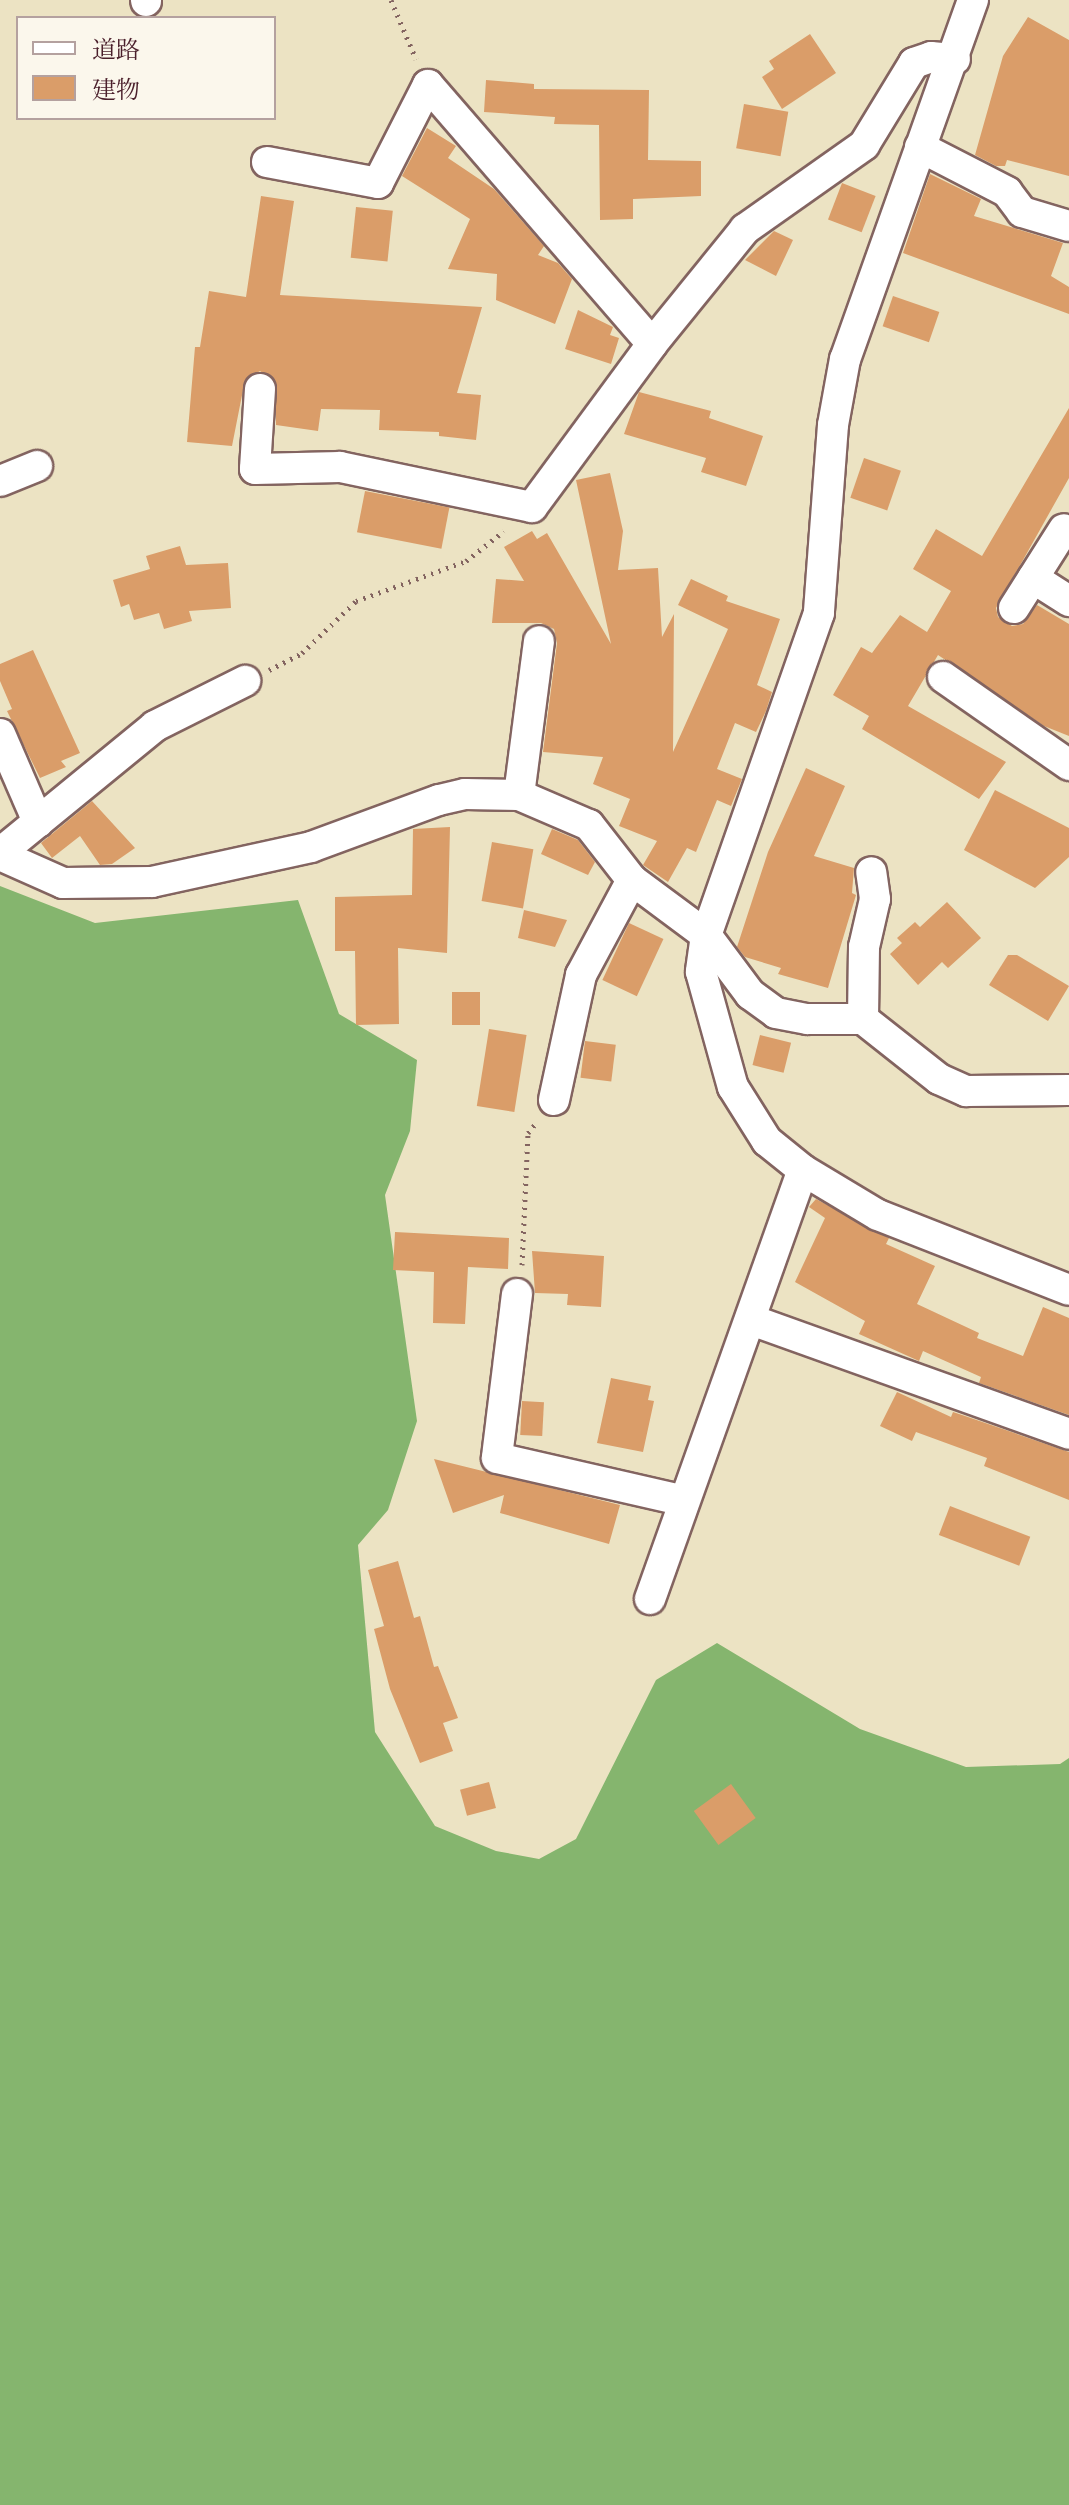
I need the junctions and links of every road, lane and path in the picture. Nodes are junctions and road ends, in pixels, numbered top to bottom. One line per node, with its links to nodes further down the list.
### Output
1 (391, 0): 4 (path)
2 (973, 0): 3 (street)
3 (955, 59): 5 (street); 8 (street)
4 (428, 85): 6 (street); 8 (street)
5 (920, 147): 7 (street); 27 (street)
6 (267, 162)
7 (1069, 226)
8 (652, 344): 12 (street)
9 (260, 389): 12 (street)
10 (37, 466): 11 (street)
11 (0, 481)
12 (532, 507): 19 (path)
13 (1064, 529): 14 (street)
14 (1033, 578): 15 (street); 16 (street)
15 (1069, 601)
16 (1014, 608)
17 (539, 641): 22 (street)
18 (943, 677): 21 (street)
19 (245, 681): 23 (street)
20 (0, 734): 23 (street)
21 (1069, 765)
22 (519, 795): 24 (street); 26 (street)
23 (38, 822): 24 (street)
24 (0, 854)
25 (871, 872): 28 (street)
26 (632, 880): 27 (street); 30 (street)
27 (706, 935): 28 (street); 31 (street)
28 (863, 1019): 29 (street)
29 (1069, 1090)
30 (554, 1100): 33 (path)
31 (803, 1170): 32 (street); 34 (street)
32 (1069, 1290)
33 (517, 1294): 36 (street)
34 (754, 1321): 35 (street); 36 (street)
35 (1069, 1434)
36 (684, 1501): 37 (street)
37 (650, 1599)

